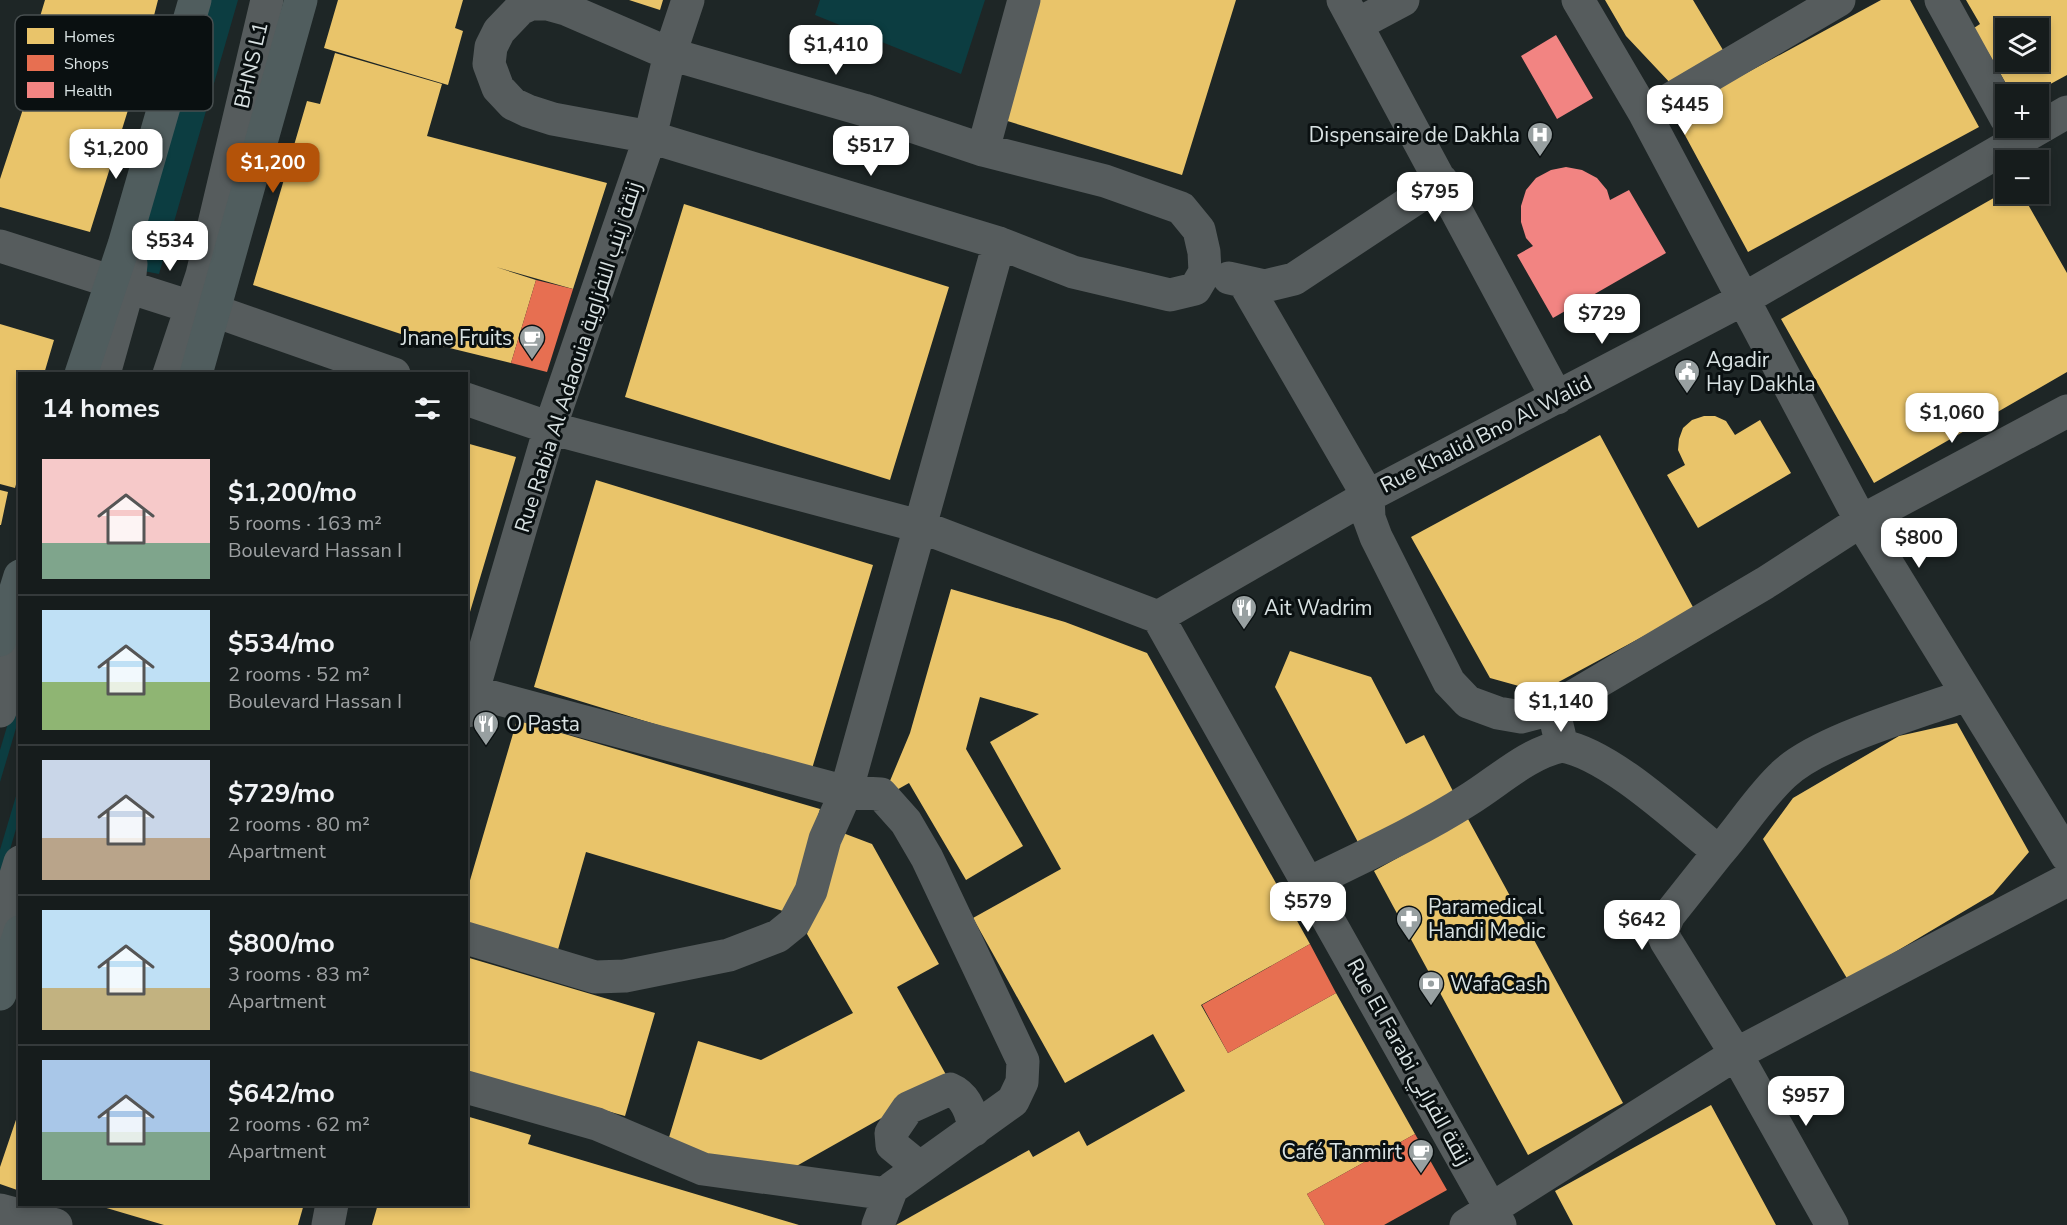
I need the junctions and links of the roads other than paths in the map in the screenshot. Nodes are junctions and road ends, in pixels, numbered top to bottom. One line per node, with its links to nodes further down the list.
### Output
1 (195, 0): 12 (main road)
2 (207, 0): 13 (street)
3 (267, 0): 31 (street, BHNS L1)
4 (301, 0): 31 (main road)
5 (688, 0): 14 (street, Rue Rabia Al Adaouia زنقة زينب النفزاوية)
6 (1024, 0): 23 (street)
7 (1402, 0): 11 (street)
8 (1578, 0): 19 (street)
9 (1839, 0): 19 (street)
10 (1941, 0): 15 (street)
11 (1350, 12): 24 (street)
12 (191, 15)
13 (202, 15)
14 (670, 54): 21 (street, Rue Rabia Al Adaouia زنقة زينب النفزاوية); 21 (street); 23 (street)
15 (1995, 99)
16 (166, 111): 29 (main road)
17 (173, 111): 29 (street)
18 (2067, 112): 20 (street, Rue Khalid Bno Al Walid)
19 (1645, 114): 30 (street)
20 (2049, 117)
21 (650, 137): 25 (street); 40 (street, Rue Rabia Al Adaouia زنقة زينب النفزاوية)
22 (1995, 138): 30 (street, Rue Khalid Bno Al Walid)
23 (982, 150): 27 (street)
24 (1442, 181): 28 (street); 37 (street)
25 (999, 243): 27 (street); 43 (street)
26 (0, 246): 29 (street)
27 (1205, 272): 28 (street)
28 (1244, 282): 41 (street)
29 (121, 283): 31 (street); 32 (main road); 33 (street)
30 (1742, 300): 37 (street, Rue Khalid Bno Al Walid); 42 (street)
31 (203, 309): 34 (street, BHNS L1); 35 (main road); 36 (street)
32 (82, 372)
33 (104, 372)
34 (170, 372)
35 (196, 372)
36 (388, 372)
37 (1557, 398): 41 (street, Rue Khalid Bno Al Walid)
38 (468, 400): 40 (street)
39 (2067, 411): 42 (street)
40 (550, 428): 43 (street); 49 (street, Rue Rabia Al Adaouia زنقة زينب النفزاوية)
41 (1368, 496): 45 (street, Rue Khalid Bno Al Walid); 50 (street)
42 (1861, 521): 48 (street); 50 (street)
43 (920, 526): 45 (street); 53 (street)
44 (18, 582): 46 (main road)
45 (1158, 617): 58 (street, Rue El Farabi زنقة الفرابي)
46 (0, 640)
47 (18, 654): 51 (street)
48 (1966, 695): 54 (street); 55 (street)
49 (469, 698): 53 (street)
50 (1552, 709): 52 (street)
51 (0, 711)
52 (1562, 746): 54 (street); 58 (street)
53 (846, 792): 61 (street); 65 (street)
54 (1719, 852): 63 (street)
55 (2067, 856)
56 (18, 868): 59 (street)
57 (2067, 880): 63 (street)
58 (1309, 883): 70 (street, Rue El Farabi زنقة الفرابي)
59 (0, 926)
60 (18, 938): 62 (main road)
61 (468, 939)
62 (0, 994)
63 (1736, 1054): 70 (street); 74 (street)
64 (468, 1088): 67 (street)
65 (974, 1130): 66 (street); 66 (street)
66 (919, 1167): 67 (street)
67 (888, 1194): 73 (street)
68 (332, 1206): 72 (street)
69 (0, 1210): 71 (street)
70 (1486, 1220)
71 (56, 1225)
72 (328, 1225)
73 (878, 1225)
74 (1832, 1225)

